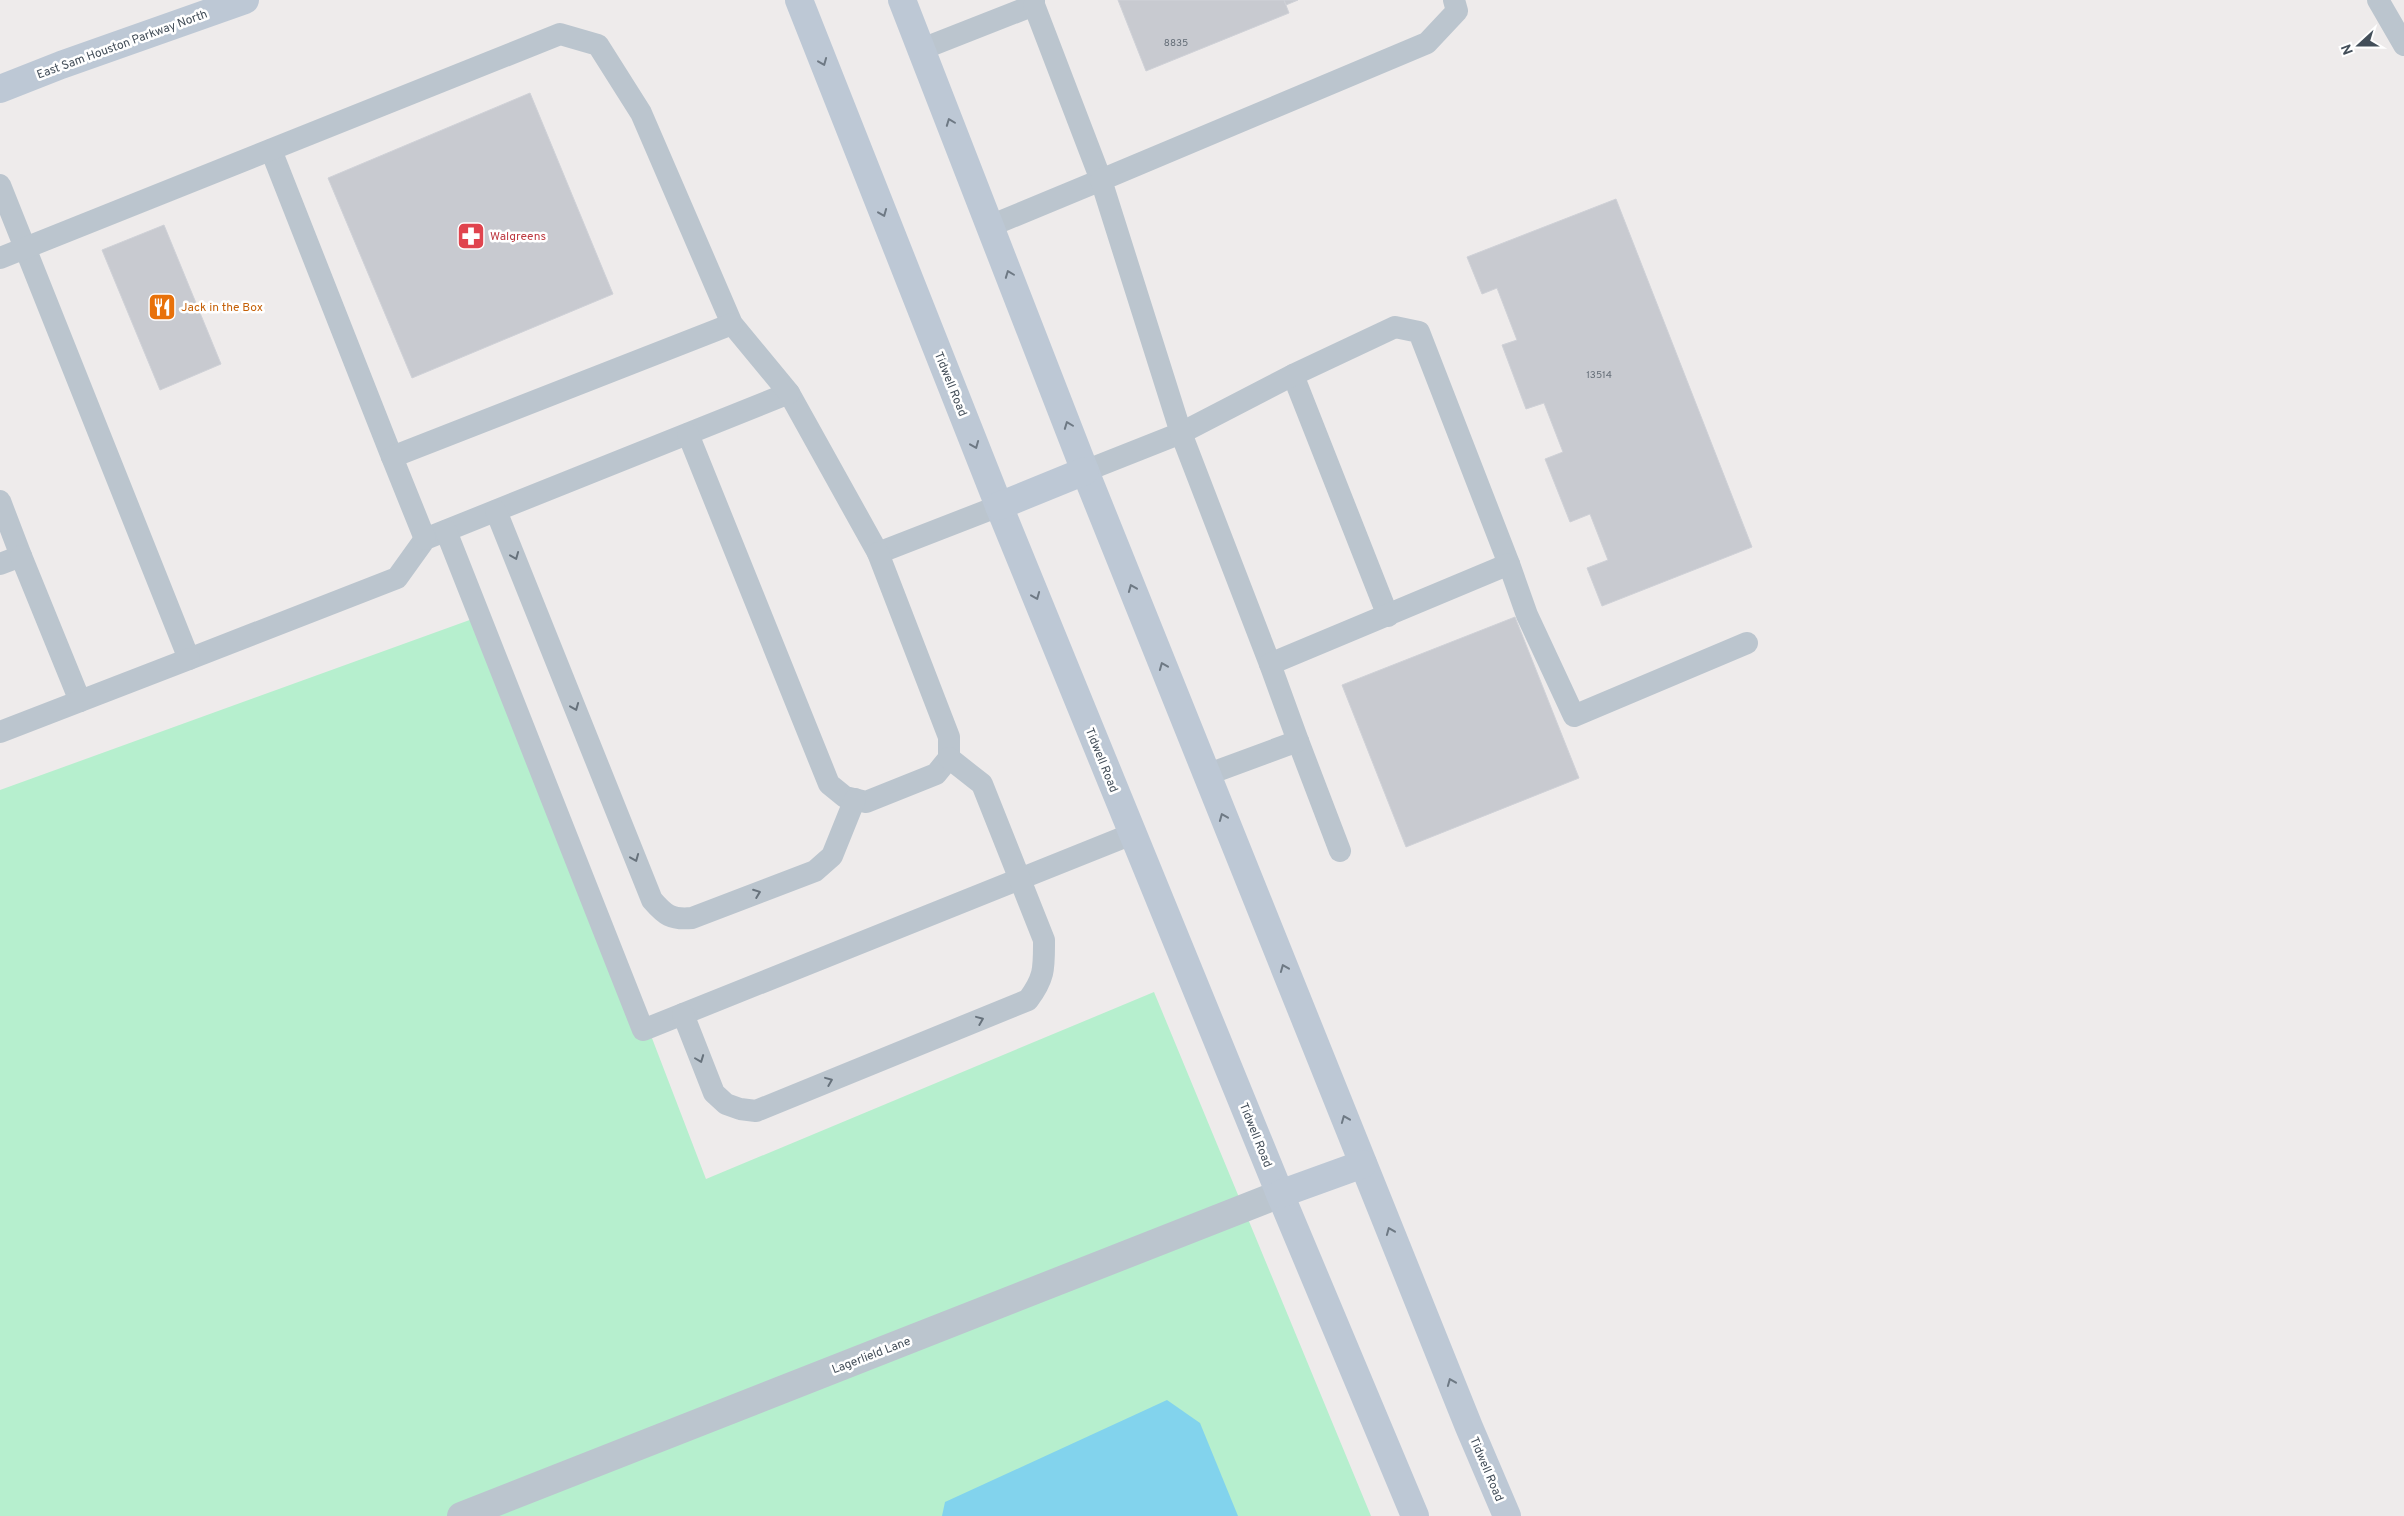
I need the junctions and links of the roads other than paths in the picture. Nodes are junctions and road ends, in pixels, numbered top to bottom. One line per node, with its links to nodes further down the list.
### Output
1 (245, 0): 11 (main road, East Sam Houston Parkway North)
2 (776, 0): 8 (main road)
3 (799, 0): 8 (main road, Tidwell Road)
4 (902, 0): 10 (main road, Tidwell Road)
5 (1454, 0): 13 (lane)
6 (2378, 0): 9 (lane)
7 (1034, 2): 10 (lane); 13 (lane)
8 (813, 34): 26 (main road, Tidwell Road, one-way to 26)
9 (2404, 44)
10 (922, 49): 15 (main road, Tidwell Road, one-way to 10)
11 (0, 89)
12 (270, 150): 16 (lane); 18 (lane); 23 (lane)
13 (1101, 180): 15 (lane); 21 (lane)
14 (0, 185): 16 (lane)
15 (990, 226): 24 (main road, Tidwell Road, one-way to 15)
16 (26, 248): 17 (lane); 36 (lane)
17 (0, 258)
18 (732, 324): 20 (lane); 23 (lane)
19 (1293, 375): 21 (lane); 33 (lane); 34 (lane)
20 (789, 393): 22 (lane); 30 (lane)
21 (1181, 433): 24 (lane); 37 (lane)
22 (688, 434): 27 (lane); 43 (lane)
23 (392, 457): 29 (lane)
24 (1085, 471): 26 (main road); 42 (main road, Tidwell Road, one-way to 24)
25 (0, 501): 31 (lane)
26 (999, 506): 30 (lane); 44 (main road, Tidwell Road, one-way to 44)
27 (496, 510): 28 (lane); 43 (lane, one-way to 43)
28 (446, 531): 29 (lane); 47 (lane)
29 (425, 539): 36 (lane)
30 (878, 553): 41 (lane)
31 (22, 556): 32 (lane); 38 (lane)
32 (0, 564)
33 (1509, 564): 34 (lane); 35 (lane)
34 (1388, 616): 37 (lane)
35 (1747, 643)
36 (189, 659): 38 (lane)
37 (1270, 664): 40 (lane)
38 (80, 701): 39 (lane)
39 (0, 732)
40 (1298, 741): 42 (lane); 45 (lane)
41 (949, 758): 43 (lane); 46 (lane)
42 (1206, 775): 48 (main road, Tidwell Road, one-way to 42)
43 (855, 799)
44 (1132, 834): 46 (lane); 49 (main road, Tidwell Road)
45 (1340, 851)
46 (1020, 879): 47 (lane); 47 (lane, one-way to 46)
47 (682, 1014)
48 (1363, 1164): 49 (main road); 52 (main road, Tidwell Road, one-way to 48)
49 (1280, 1194): 50 (street, Lagerlield Lane); 51 (main road, Tidwell Road)
50 (461, 1516)
51 (1415, 1516)
52 (1507, 1516)

